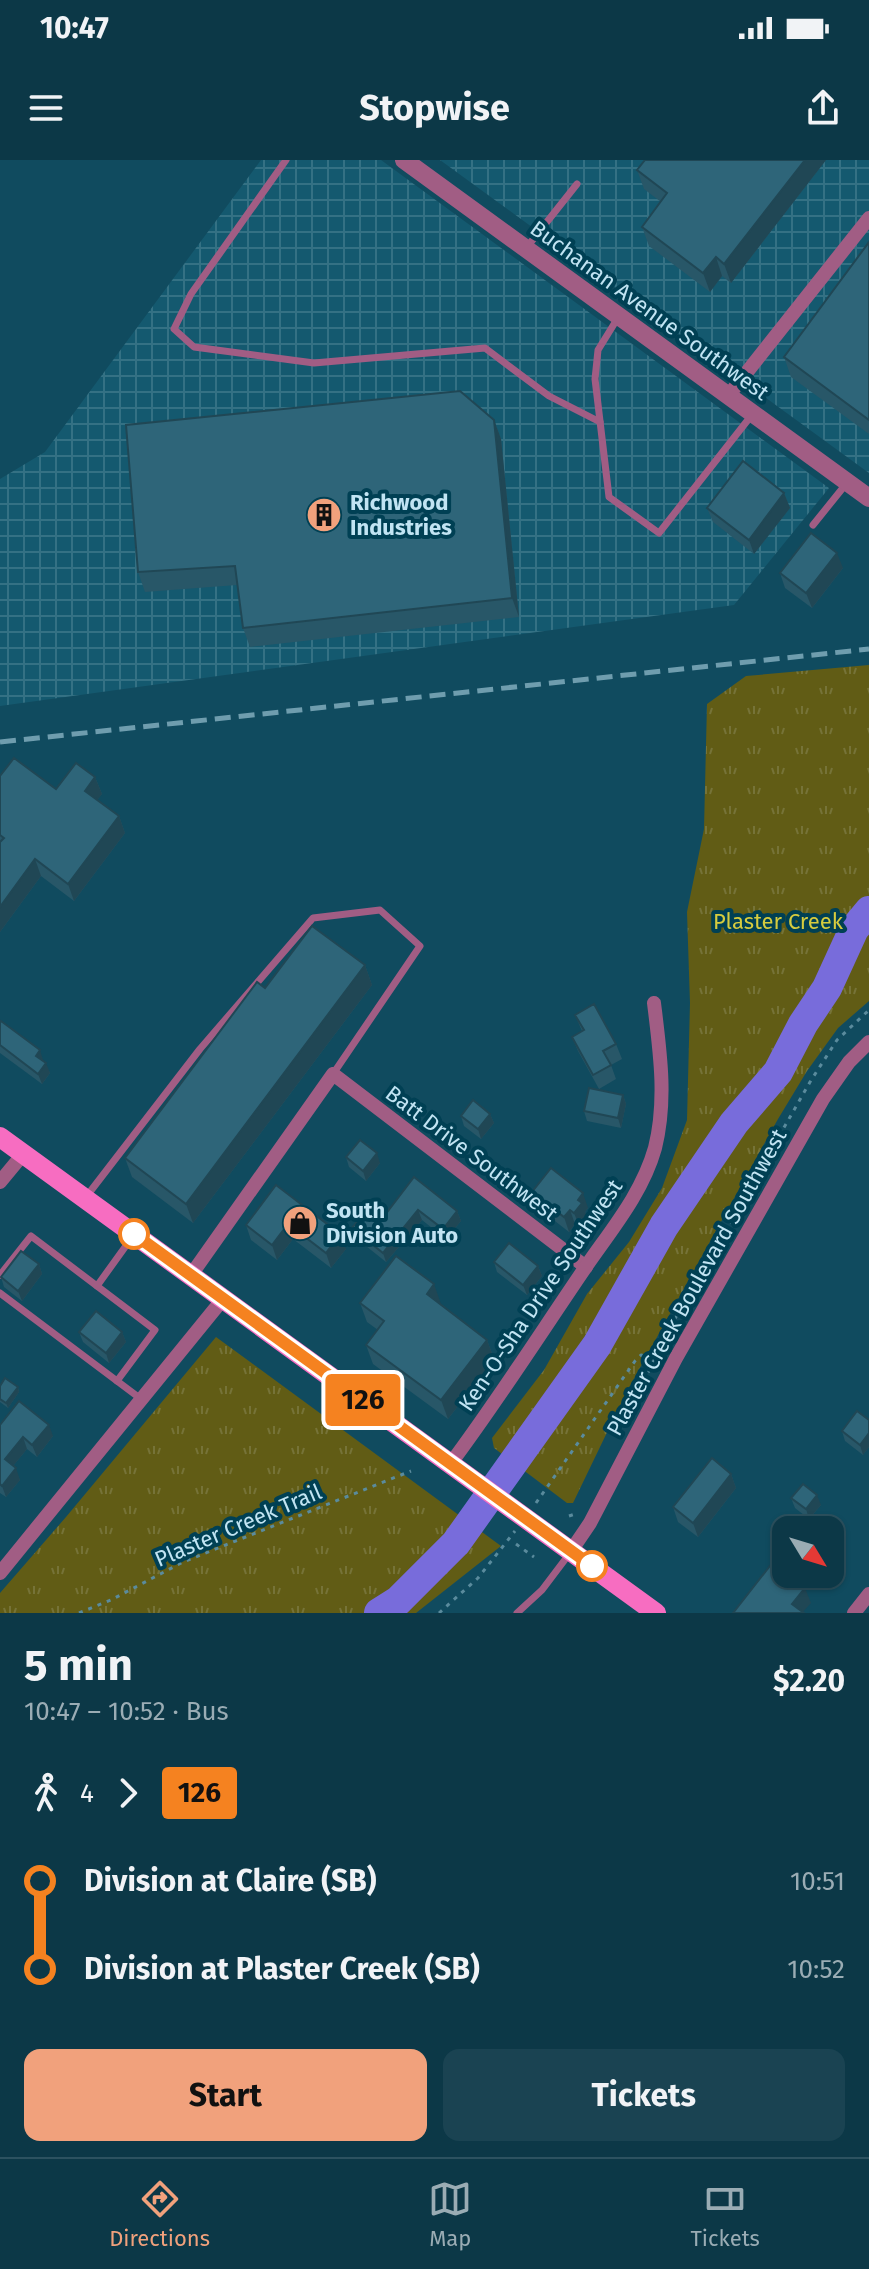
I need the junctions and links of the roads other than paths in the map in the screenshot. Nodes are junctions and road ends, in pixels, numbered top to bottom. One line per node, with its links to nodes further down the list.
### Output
1 (286, 160): 9 (lane)
2 (404, 160): 5 (street, Buchanan Avenue Southwest)
3 (577, 184): 5 (lane)
4 (869, 218): 7 (street)
5 (526, 249): 6 (street, Buchanan Avenue Southwest)
6 (619, 316): 7 (street, Buchanan Avenue Southwest); 9 (lane)
7 (728, 396): 8 (street, Buchanan Avenue Southwest)
8 (753, 414): 9 (lane); 10 (street, Buchanan Avenue Southwest)
9 (600, 422)
10 (848, 483): 11 (street, Buchanan Avenue Southwest); 12 (lane)
11 (869, 498)
12 (813, 525)
13 (654, 1003): 21 (street, Ken-O-Sha Drive Southwest)
14 (869, 1042): 30 (street, Plaster Creek Boulevard Southwest)
15 (333, 1074): 19 (lane); 21 (street, Batt Drive Southwest); 23 (street)
16 (0, 1137): 17 (main road)
17 (24, 1153): 18 (street); 19 (main road)
18 (0, 1182)
19 (85, 1198): 20 (main road)
20 (134, 1234): 23 (main road); 24 (lane)
21 (586, 1267): 29 (street, Ken-O-Sha Drive Southwest)
22 (0, 1275): 24 (lane)
23 (191, 1275): 26 (main road)
24 (97, 1286): 27 (lane)
25 (0, 1293): 27 (lane)
26 (223, 1299): 28 (street); 29 (main road)
27 (117, 1381): 28 (lane)
28 (141, 1399): 31 (street)
29 (451, 1463): 30 (main road)
30 (571, 1551): 33 (lane); 34 (main road)
31 (0, 1573)
32 (869, 1594): 35 (street)
33 (517, 1613)
34 (656, 1613)
35 (854, 1613)

